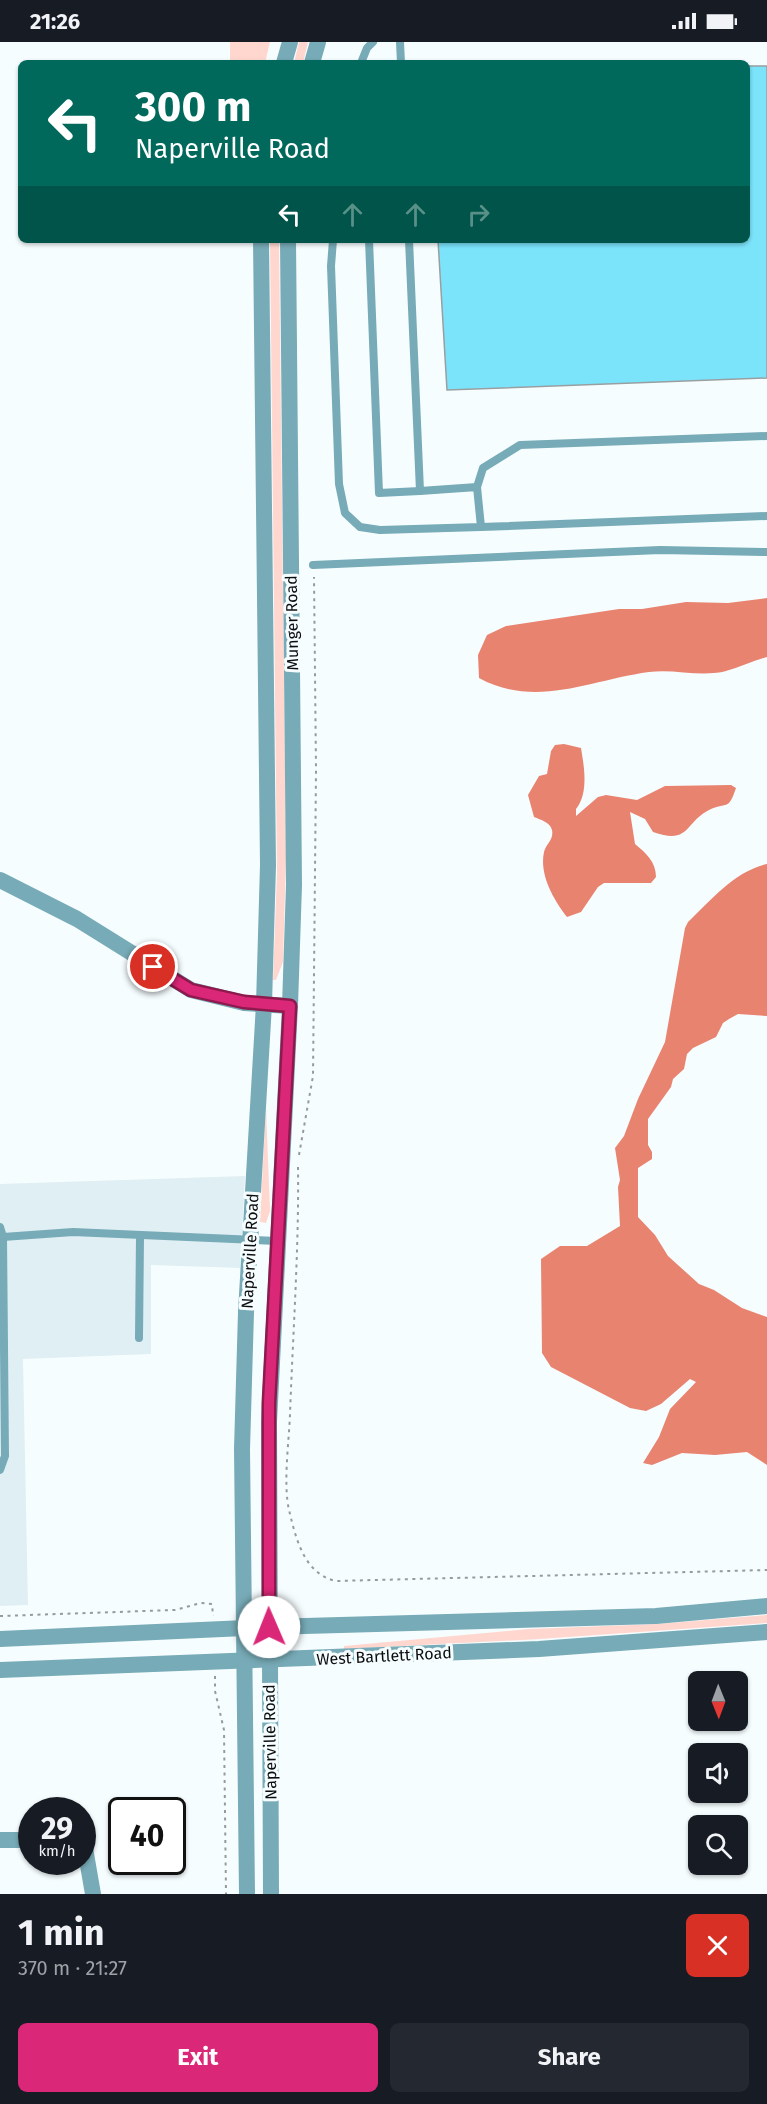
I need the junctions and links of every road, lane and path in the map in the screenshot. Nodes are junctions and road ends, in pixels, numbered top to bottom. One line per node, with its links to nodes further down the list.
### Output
1 (290, 42): 5 (street)
2 (318, 42): 6 (street)
3 (373, 42): 7 (lane)
4 (400, 42): 8 (lane)
5 (285, 60)
6 (313, 60)
7 (362, 60)
8 (401, 60)
9 (261, 243): 22 (street, Munger Road)
10 (288, 243): 23 (street, Munger Road)
11 (333, 243): 18 (lane)
12 (369, 243): 16 (lane)
13 (409, 243): 16 (lane)
14 (767, 436): 15 (lane)
15 (477, 487): 16 (lane); 18 (lane)
16 (420, 491)
17 (767, 516): 18 (lane)
18 (481, 527)
19 (767, 552): 20 (lane)
20 (314, 565): 31 (path)
21 (0, 880): 22 (street)
22 (264, 1004): 23 (street); 27 (street, Naperville Road)
23 (290, 1006): 28 (street, Naperville Road)
24 (0, 1227): 25 (lane)
25 (3, 1237): 26 (lane); 30 (lane)
26 (140, 1237): 27 (lane); 29 (lane)
27 (250, 1239): 28 (lane); 36 (street, Naperville Road)
28 (277, 1241): 35 (street, Naperville Road)
29 (140, 1338)
30 (0, 1470)
31 (767, 1570)
32 (212, 1604): 34 (path)
33 (767, 1606): 35 (street, West Bartlett Road)
34 (0, 1616)
35 (269, 1627): 36 (street, West Bartlett Road); 39 (street, Naperville Road)
36 (242, 1629): 38 (street, West Bartlett Road); 40 (street, Naperville Road)
37 (767, 1632): 39 (street, West Bartlett Road)
38 (0, 1639)
39 (269, 1661): 40 (street, West Bartlett Road); 49 (street, Naperville Road)
40 (243, 1662): 41 (street, West Bartlett Road); 48 (street, Naperville Road)
41 (0, 1670)
42 (215, 1686): 47 (path)
43 (0, 1840): 44 (street)
44 (18, 1840)
45 (89, 1875): 46 (street)
46 (93, 1894)
47 (226, 1894)
48 (247, 1894)
49 (271, 1894)

